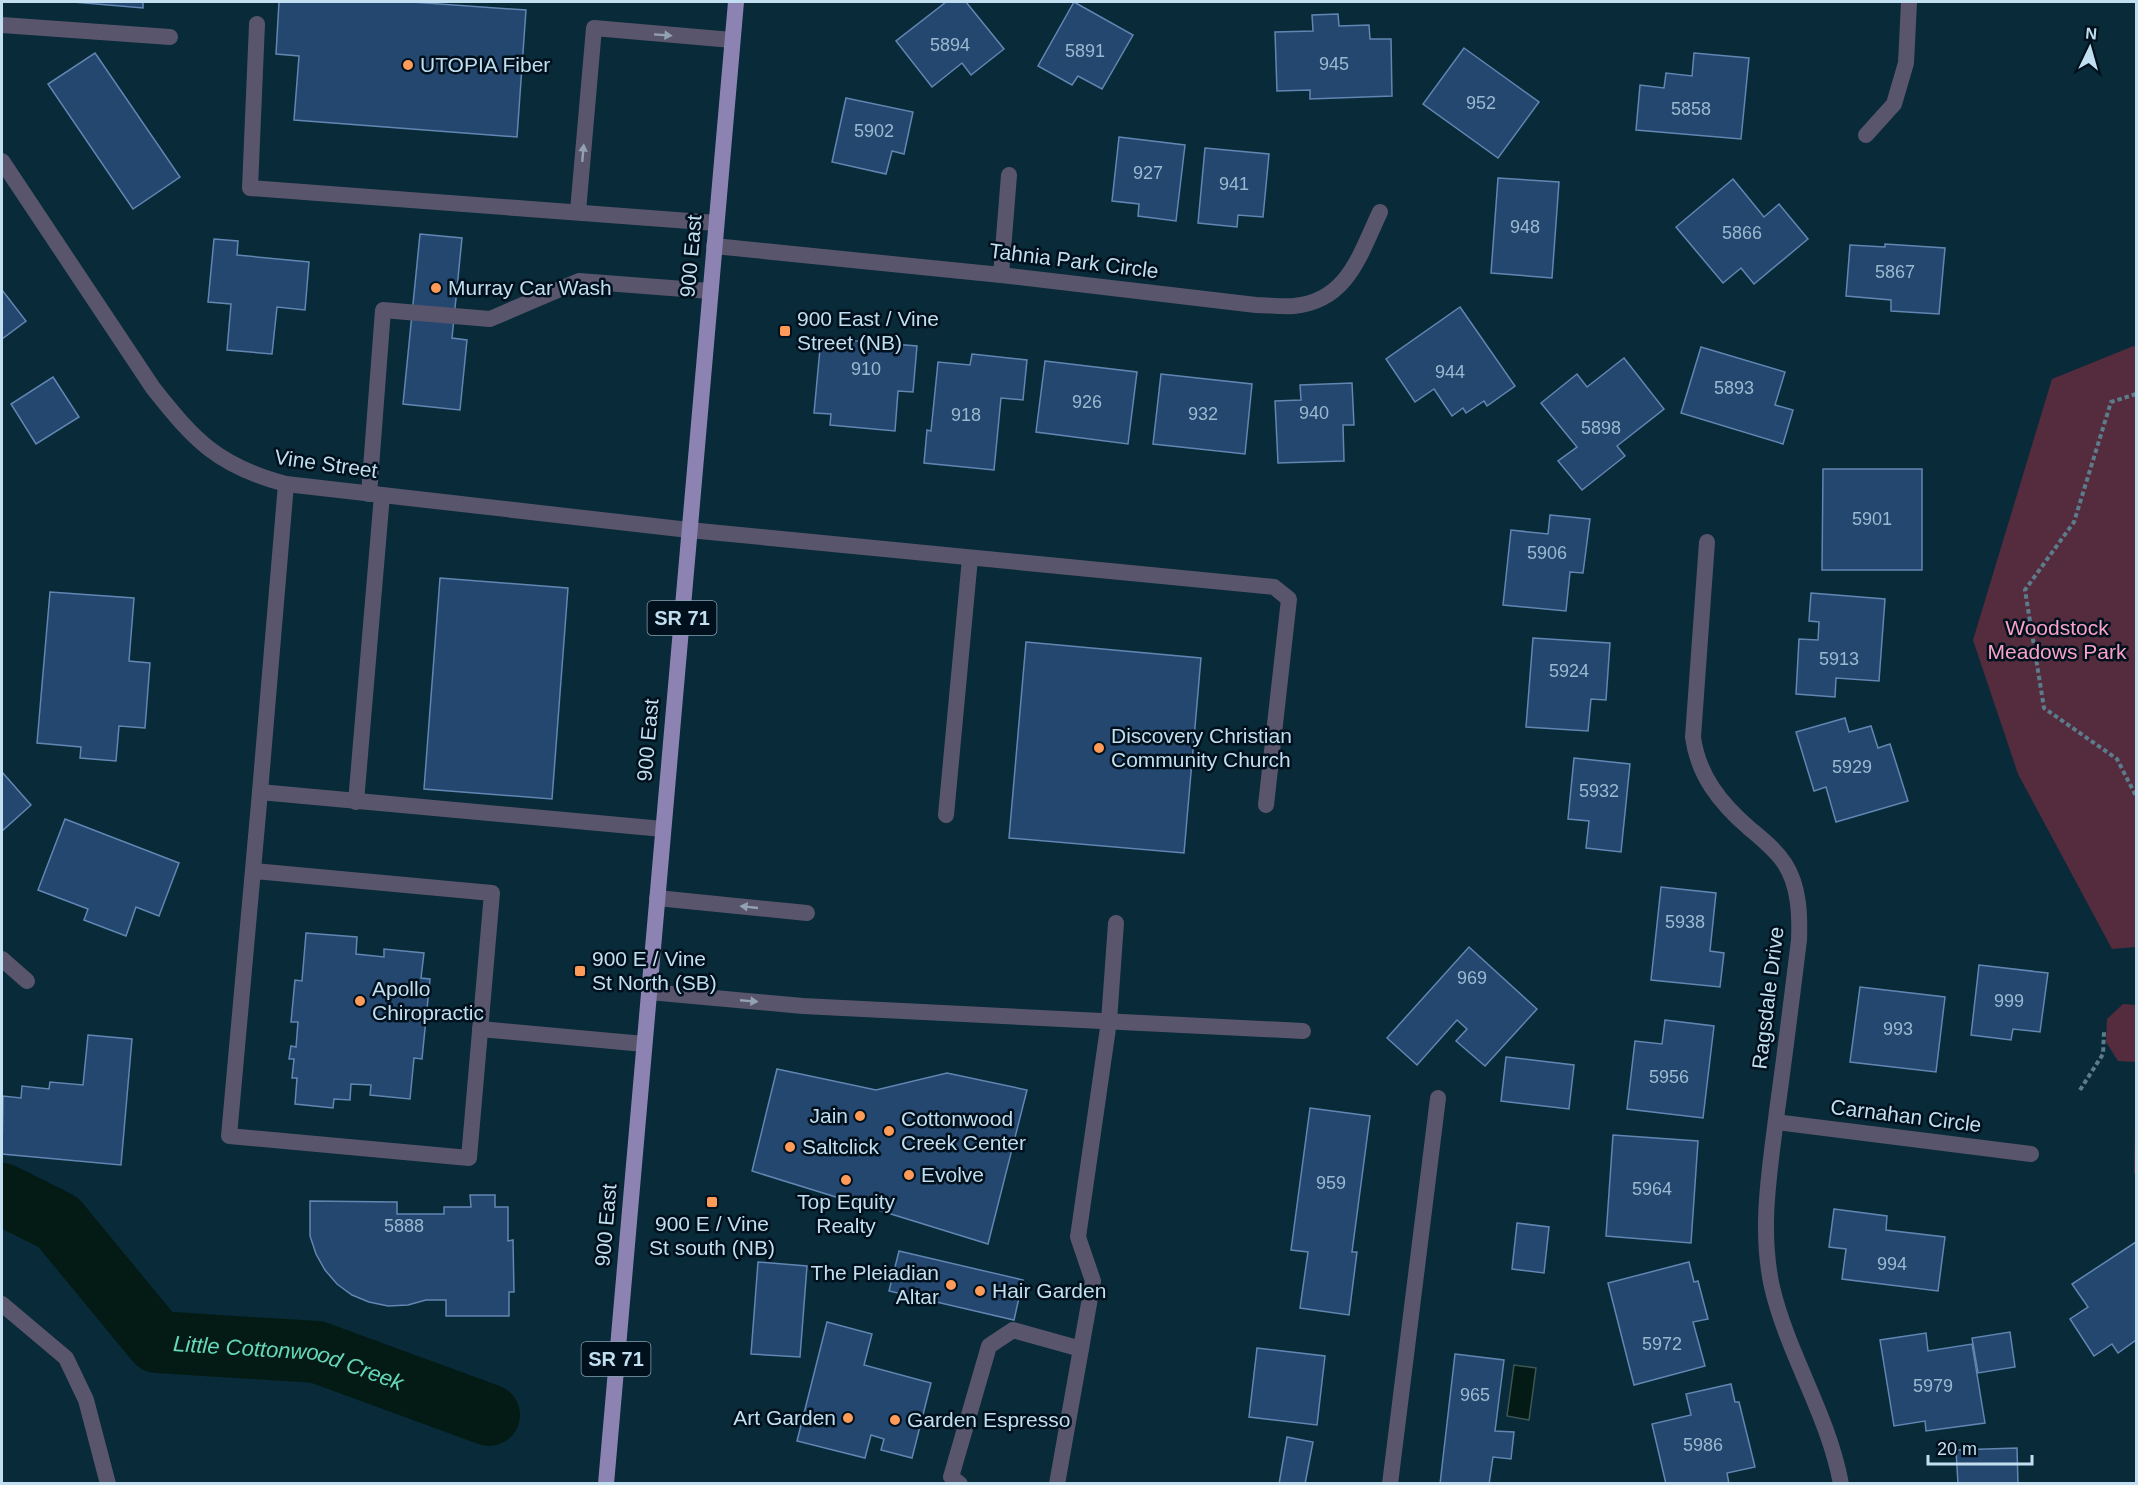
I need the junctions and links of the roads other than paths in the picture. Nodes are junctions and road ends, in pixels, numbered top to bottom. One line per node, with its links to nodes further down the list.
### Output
1 (736, 2): 6 (main road, 900 East / SR 71)
2 (1909, 2): 7 (street)
3 (257, 24): 10 (street)
4 (2, 25): 5 (street)
5 (170, 38)
6 (732, 40): 10 (street, one-way to 6); 12 (main road, 900 East / SR 71)
7 (1866, 135)
8 (2, 161): 16 (street, Vine Street)
9 (1009, 175): 14 (street)
10 (578, 211): 12 (street)
11 (1380, 212): 14 (street, Tahnia Park Circle)
12 (716, 223): 13 (main road, 900 East / SR 71)
13 (714, 246): 14 (street, Tahnia Park Circle); 15 (main road, 900 East / SR 71)
14 (1001, 275)
15 (710, 291): 17 (street); 18 (main road, 900 East / SR 71)
16 (286, 484): 17 (street, Vine Street); 21 (street)
17 (375, 495): 18 (street, Vine Street); 22 (street)
18 (689, 530): 20 (street, Vine Street); 25 (main road, 900 East / SR 71)
19 (1707, 542): 38 (street, Ragsdale Drive)
20 (970, 558): 23 (street, Vine Street); 24 (street)
21 (260, 792): 22 (street); 26 (street)
22 (356, 802): 25 (street)
23 (1266, 805)
24 (946, 815)
25 (663, 829): 27 (main road, 900 East / SR 71)
26 (254, 872): 34 (street); 34 (street)
27 (657, 898): 28 (street, one-way to 27); 32 (main road, 900 East / SR 71)
28 (807, 913)
29 (1116, 923): 33 (street)
30 (2, 959): 31 (street)
31 (27, 981)
32 (649, 992): 33 (street, one-way to 33); 36 (main road, 900 East / SR 71)
33 (1109, 1021): 35 (street); 41 (street)
34 (480, 1029): 36 (street)
35 (1303, 1031)
36 (644, 1044): 43 (main road, 900 East / SR 71)
37 (1438, 1098): 46 (street)
38 (1776, 1122): 39 (street, Carnahan Circle); 47 (street, Ragsdale Drive)
39 (2031, 1154)
40 (2, 1304): 42 (street)
41 (1081, 1349): 44 (street); 45 (street)
42 (108, 1484)
43 (606, 1484)
44 (960, 1484)
45 (1057, 1484)
46 (1390, 1484)
47 (1841, 1484)

